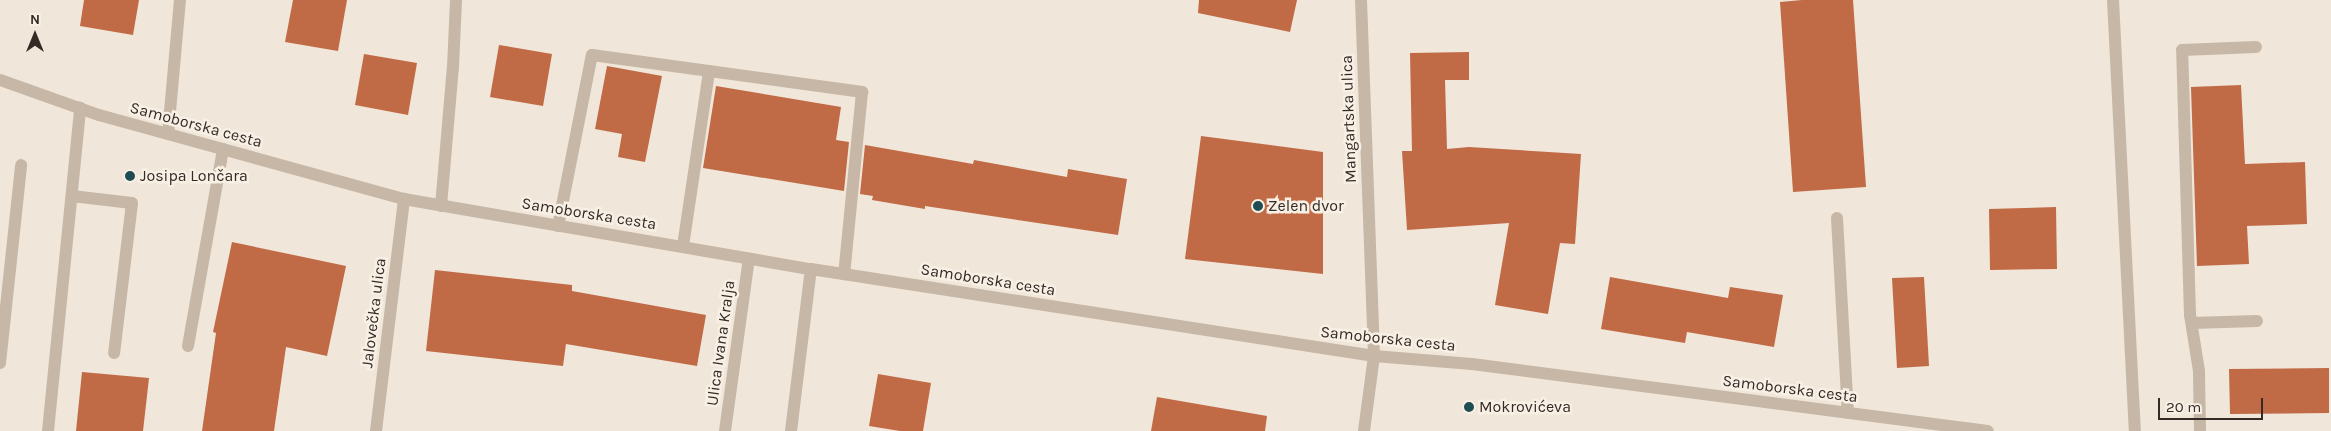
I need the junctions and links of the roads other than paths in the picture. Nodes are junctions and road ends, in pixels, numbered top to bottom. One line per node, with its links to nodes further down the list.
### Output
1 (180, 0): 9 (street)
2 (456, 0): 14 (street)
3 (1361, 0): 25 (street, Mangartska ulica)
4 (2113, 0): 34 (street)
5 (2256, 47): 22 (street)
6 (709, 71): 16 (street); 17 (street); 20 (street)
7 (0, 80): 8 (street, Samoborska cesta)
8 (80, 108): 9 (street, Samoborska cesta); 12 (street)
9 (168, 134): 10 (street, Samoborska cesta)
10 (223, 149): 13 (street, Samoborska cesta); 23 (street)
11 (21, 165): 26 (street)
12 (72, 196): 24 (street); 28 (street)
13 (404, 199): 14 (street, Samoborska cesta); 29 (street, Jalovečka ulica)
14 (441, 206): 16 (street, Samoborska cesta)
15 (1838, 218): 27 (street)
16 (558, 226): 17 (street, Samoborska cesta)
17 (683, 246): 18 (street, Samoborska cesta)
18 (749, 259): 19 (street, Samoborska cesta); 30 (street, Ulica Ivana Kralja)
19 (811, 269): 20 (street, Samoborska cesta); 31 (street)
20 (844, 274): 25 (street, Samoborska cesta)
21 (2257, 321): 22 (street)
22 (2192, 323): 35 (street)
23 (188, 346)
24 (114, 352)
25 (1374, 356): 27 (street, Samoborska cesta); 32 (street, Mangartska ulica)
26 (0, 363)
27 (1848, 412): 33 (street, Samoborska cesta)
28 (48, 431)
29 (376, 431)
30 (725, 431)
31 (790, 431)
32 (1364, 431)
33 (1988, 431)
34 (2135, 431)
35 (2200, 431)

